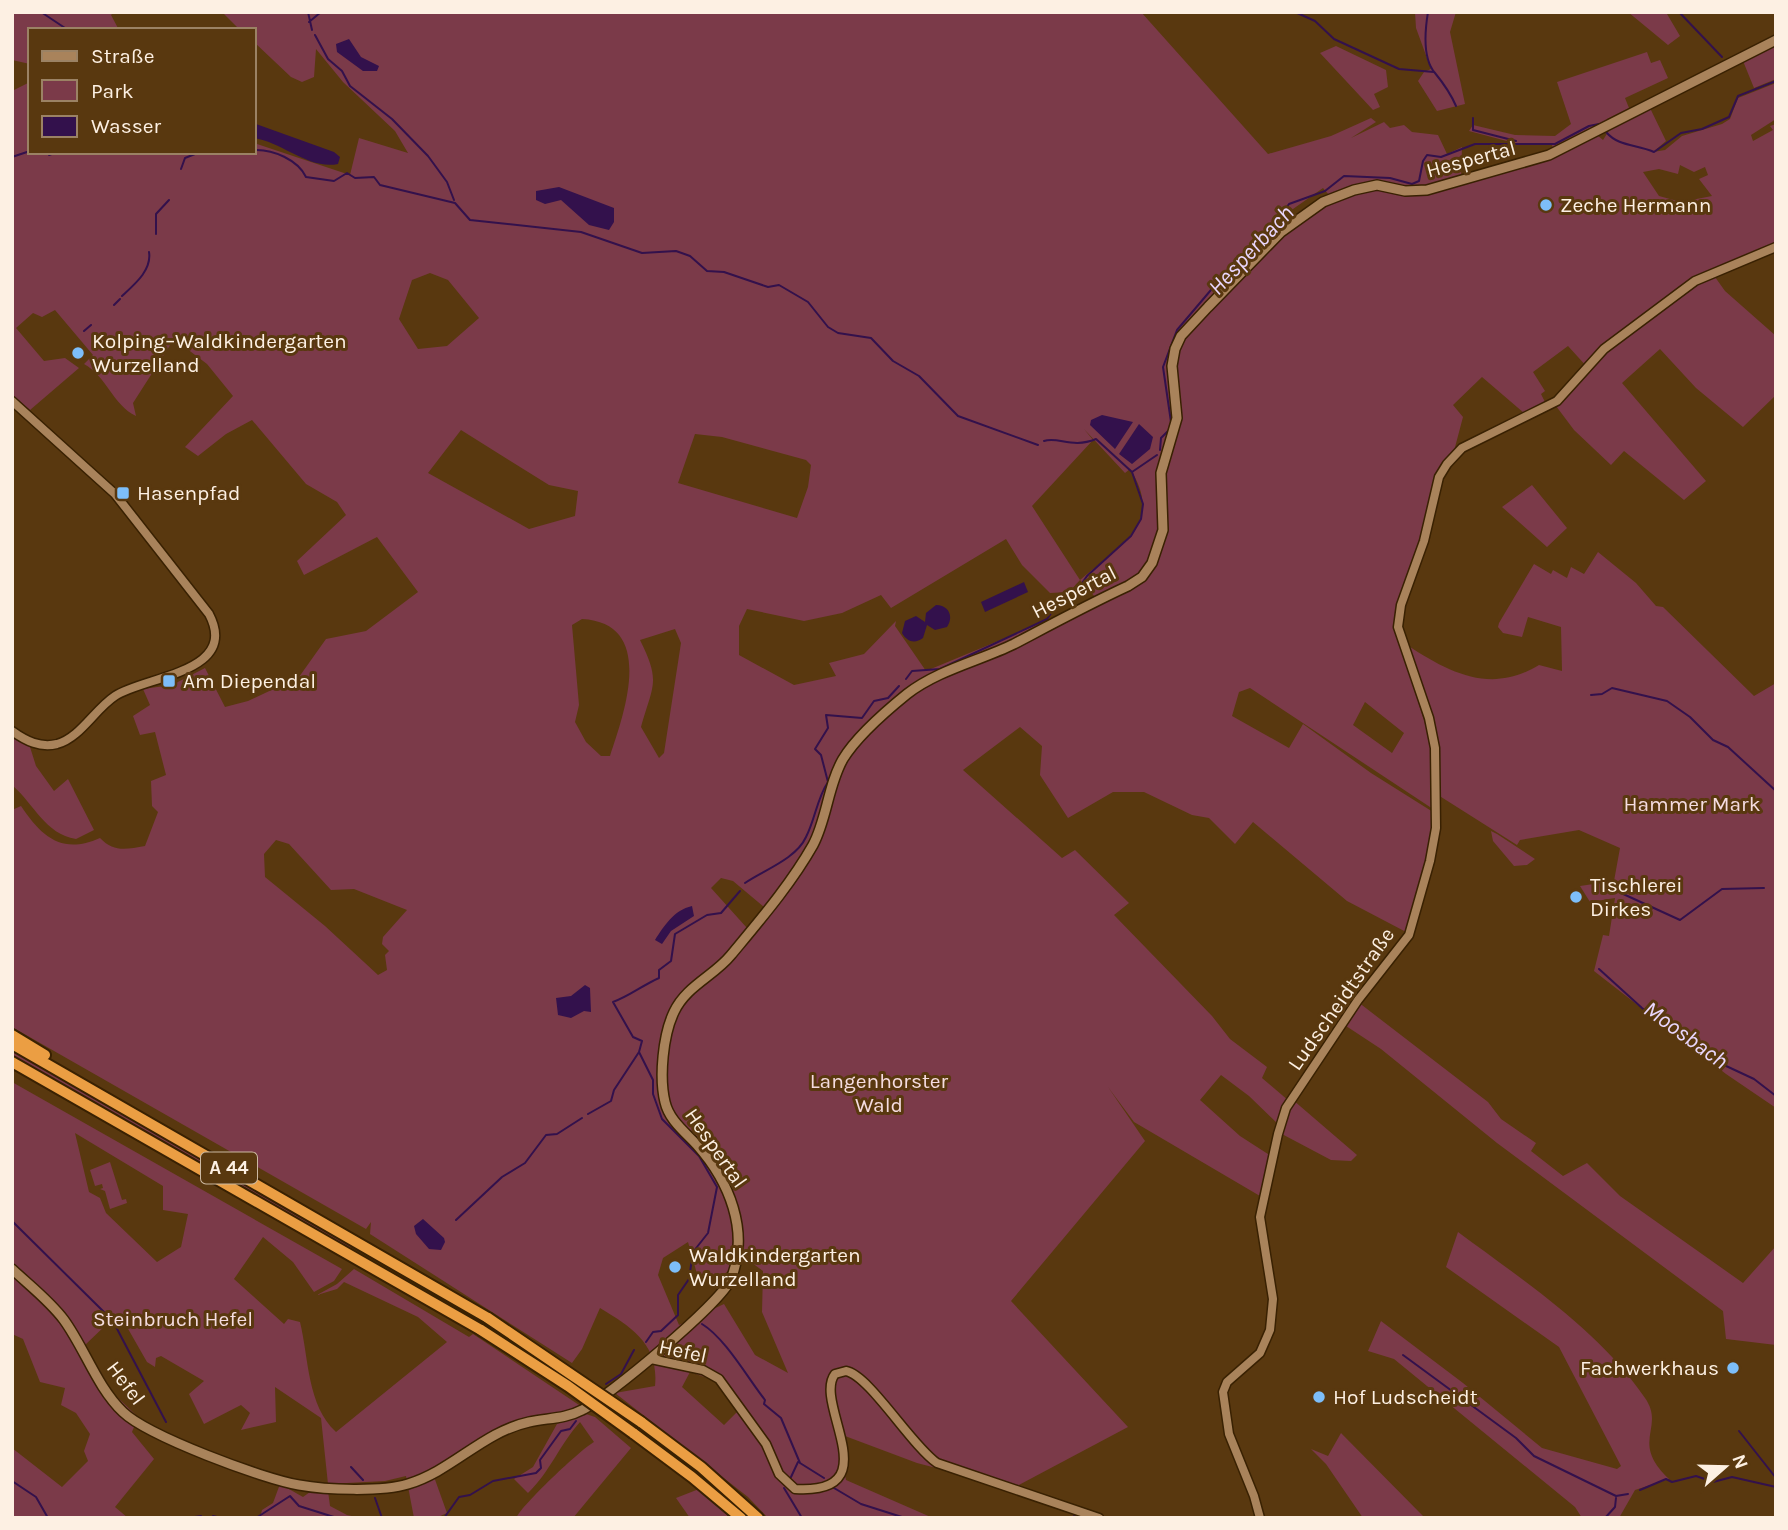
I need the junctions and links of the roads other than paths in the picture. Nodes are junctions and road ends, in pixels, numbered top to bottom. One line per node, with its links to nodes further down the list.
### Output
1 (1776, 40): 12 (main road, Hespertal)
2 (1776, 247): 16 (street, Ludscheidtstraße)
3 (12, 401): 4 (street)
4 (12, 731)
5 (12, 1035): 10 (highway)
6 (12, 1044): 10 (highway, A 44)
7 (12, 1062): 9 (highway, A 44)
8 (12, 1070): 9 (highway)
9 (65, 1093): 13 (highway, A 44, bridge)
10 (101, 1095): 14 (highway, A 44, bridge)
11 (12, 1269): 12 (main road, Hefel)
12 (651, 1359): 15 (street, Hefel)
13 (741, 1518)
14 (758, 1518)
15 (1099, 1518)
16 (1260, 1518)

